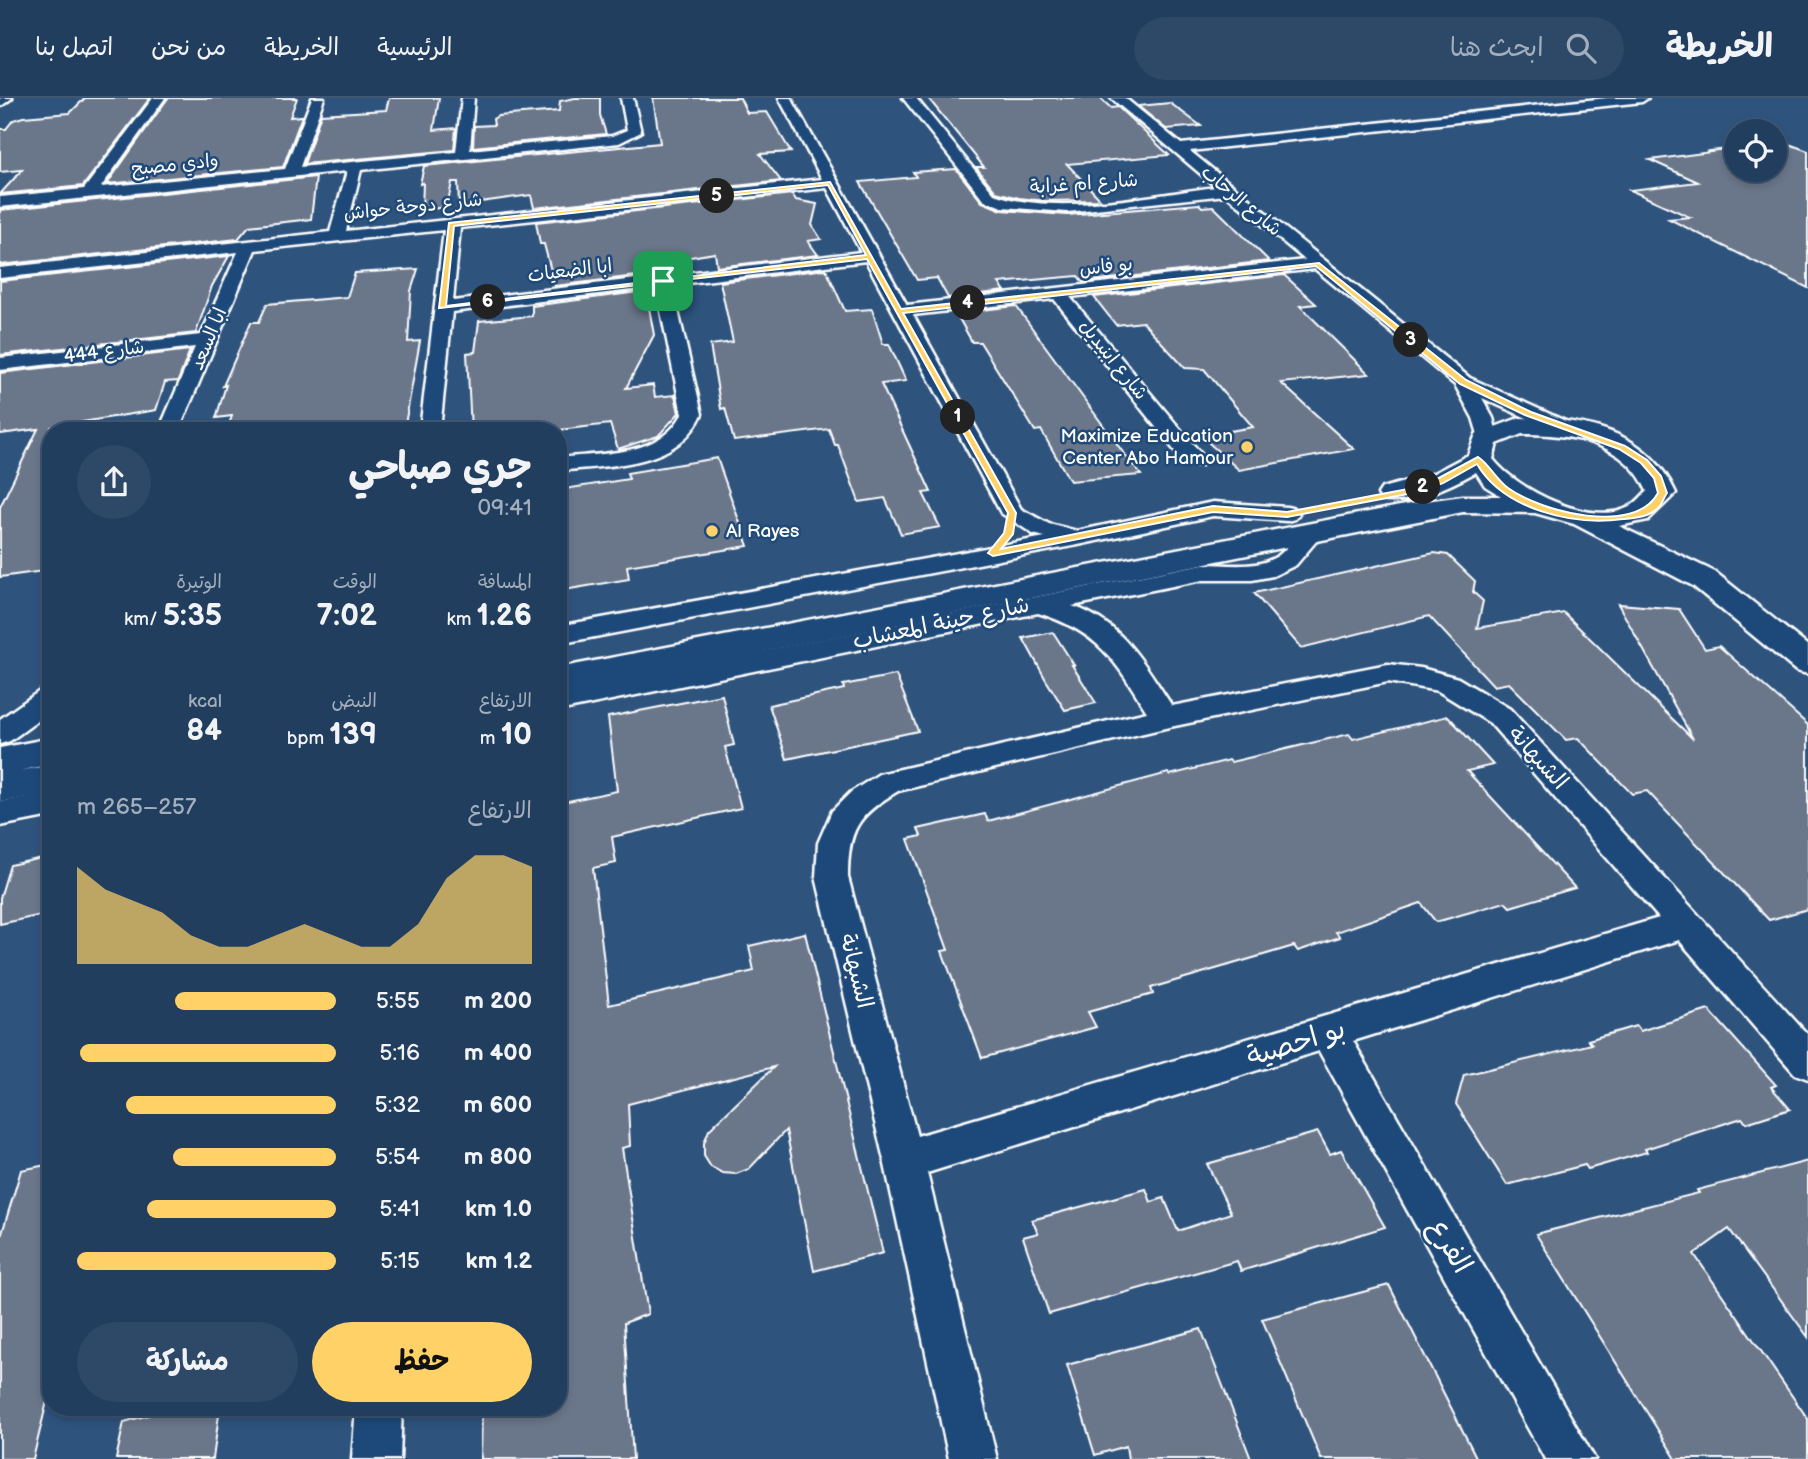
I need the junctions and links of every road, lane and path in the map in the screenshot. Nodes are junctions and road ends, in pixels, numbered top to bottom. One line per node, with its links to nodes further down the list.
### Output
1 (6, 98): 10 (street)
2 (159, 98): 17 (street)
3 (318, 98): 14 (street)
4 (468, 98): 12 (street)
5 (627, 98): 12 (street, وادي مصبح)
6 (785, 98): 15 (street)
7 (909, 98): 16 (street, شارع ام غرابة)
8 (1117, 98): 11 (street, شارع الرحاب)
9 (1642, 98): 11 (street)
10 (0, 103)
11 (1178, 148): 16 (street, شارع الرحاب)
12 (462, 157): 13 (street, وادي مصبح)
13 (355, 167): 14 (street, وادي مصبح); 20 (street)
14 (291, 172): 17 (street, وادي مصبح)
15 (830, 183): 19 (street, شارع دوحة حواش); 22 (street)
16 (1227, 190): 23 (street, شارع الرحاب)
17 (89, 193): 18 (street, وادي مصبح)
18 (0, 202)
19 (452, 225): 20 (street, شارع دوحة حواش); 27 (street)
20 (337, 236): 21 (street, شارع دوحة حواش)
21 (248, 247): 24 (street, شارع دوحة حواش); 29 (street, ابا السعد)
22 (869, 256): 25 (street, ابا الضعيات); 28 (street)
23 (1317, 264): 26 (street, بو فاس); 31 (street, شارع الرحاب)
24 (0, 274)
25 (663, 281): 27 (street, ابا الضعيات); 37 (street)
26 (1058, 293): 28 (street, بو فاس); 36 (street, شارع ابنيديل)
27 (442, 308): 33 (street)
28 (899, 311): 40 (street)
29 (208, 340): 30 (street, شارع 444); 32 (street, ابا السعد)
30 (0, 364)
31 (1463, 382): 34 (street, شارع الرحاب); 35 (street, شارع الرحاب)
32 (172, 422)
33 (431, 422)
34 (1565, 428): 35 (street, شارع حينة المعشاب); 39 (street, شارع حينة المعشاب)
35 (1483, 448): 38 (street); 41 (street, شارع حينة المعشاب)
36 (1194, 460)
37 (567, 463)
38 (1534, 505): 42 (street); 43 (street, شارع حينة المعشاب)
39 (1655, 506): 42 (street); 46 (street)
40 (1012, 513): 44 (street); 45 (street)
41 (1287, 514): 44 (street, شارع حينة المعشاب); 51 (street, شارع حينة المعشاب)
42 (1577, 517): 46 (street)
43 (1311, 533): 47 (street, شارع حينة المعشاب); 53 (street, شارع حينة المعشاب)
44 (1078, 538): 45 (street, شارع حينة المعشاب)
45 (993, 553): 49 (street, شارع حينة المعشاب)
46 (1704, 579): 52 (street)
47 (1128, 587): 48 (street, شارع حينة المعشاب); 50 (street)
48 (1034, 604): 50 (street); 54 (street, شارع حينة المعشاب)
49 (567, 633)
50 (1113, 638): 56 (street)
51 (567, 652)
52 (1808, 663)
53 (567, 678)
54 (567, 699)
55 (42, 704): 58 (street)
56 (1166, 718): 65 (street, الشبهانة); 68 (street, الشبهانة)
57 (42, 730): 58 (street)
58 (0, 736)
59 (42, 753): 60 (street)
60 (0, 761)
61 (42, 781): 62 (street)
62 (0, 788)
63 (42, 806): 64 (street)
64 (0, 814)
65 (1686, 923): 66 (street, بو احصية); 67 (street, الشبهانة)
66 (1329, 1034): 68 (street, بو احصية); 72 (street, الفرع)
67 (1808, 1062)
68 (904, 1160): 71 (street, الشبهانة)
69 (379, 1416): 70 (street)
70 (376, 1459)
71 (973, 1459)
72 (1571, 1459)

